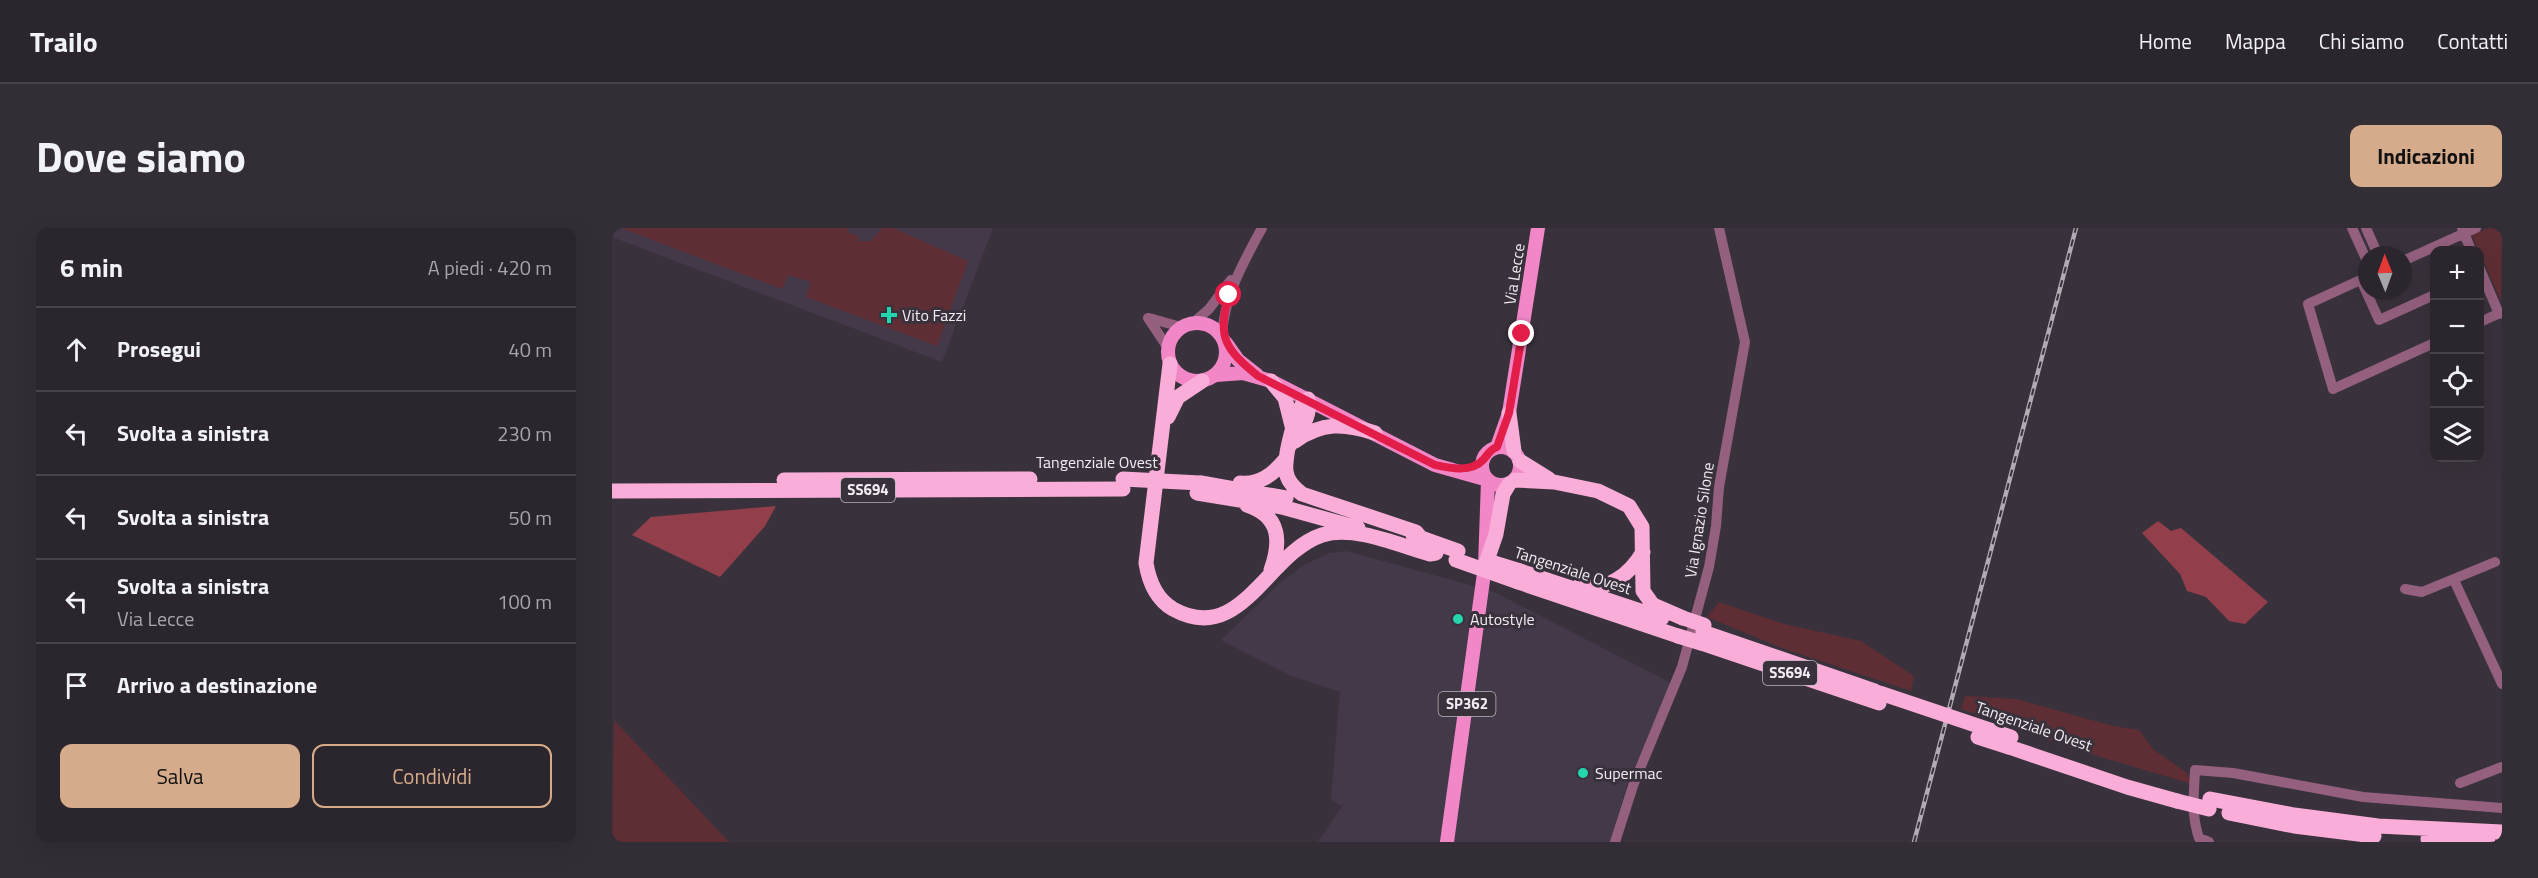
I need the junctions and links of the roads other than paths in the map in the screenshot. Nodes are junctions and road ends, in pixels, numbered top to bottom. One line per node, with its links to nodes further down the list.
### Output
1 (1262, 228): 12 (street)
2 (1538, 228): 27 (main road, Via Lecce)
3 (1719, 228): 71 (street, Via Ignazio Silone)
4 (2352, 228): 8 (street)
5 (2366, 228): 9 (street)
6 (2476, 228): 7 (street)
7 (2463, 231): 10 (street); 11 (street)
8 (2360, 246)
9 (2374, 246)
10 (2469, 246)
11 (2412, 256)
12 (1243, 263): 19 (street); 20 (street)
13 (2358, 281): 21 (street)
14 (2484, 281): 17 (street)
15 (2430, 297): 16 (street)
16 (2372, 300)
17 (2500, 313): 18 (street)
18 (2484, 320)
19 (1187, 325): 20 (main road); 22 (main road); 22 (street)
20 (1224, 339): 24 (main road); 25 (main road)
21 (2430, 345)
22 (1168, 348): 23 (main road)
23 (1170, 364): 24 (main road); 28 (highway)
24 (1209, 378): 25 (main road); 28 (highway)
25 (1265, 378): 26 (main road); 30 (highway)
26 (1308, 399): 29 (main road); 30 (highway)
27 (1509, 413): 31 (main road, Via Lecce); 32 (highway)
28 (1163, 431): 53 (highway)
29 (1375, 433): 30 (highway); 35 (main road)
30 (1291, 438): 33 (highway)
31 (1497, 447): 32 (main road); 34 (main road)
32 (1517, 456): 38 (main road); 39 (highway)
33 (1285, 460): 42 (highway); 47 (highway)
34 (1483, 460): 35 (main road); 36 (main road)
35 (1435, 465): 36 (main road)
36 (1488, 480): 38 (main road); 45 (main road)
37 (612, 481): 40 (highway, Tangenziale Ovest / SS694)
38 (1512, 482): 39 (highway); 46 (highway)
39 (1554, 482): 48 (highway)
40 (1123, 484): 41 (highway, Tangenziale Ovest / SS694); 42 (highway, Tangenziale Ovest / SS694, bridge)
41 (700, 490): 43 (highway, Tangenziale Ovest / SS694); 44 (highway)
42 (1200, 490): 47 (highway, Tangenziale Ovest / SS694); 49 (highway, Tangenziale Ovest / SS694); 53 (highway)
43 (612, 491)
44 (612, 495)
45 (1487, 506): 46 (street); 52 (main road)
46 (1498, 525): 52 (highway)
47 (1421, 538): 50 (highway, Tangenziale Ovest / SS694)
48 (1643, 552): 54 (highway); 57 (highway)
49 (1436, 553): 50 (highway, Tangenziale Ovest / SS694); 53 (highway)
50 (1457, 555): 54 (highway, Tangenziale Ovest / SS694, bridge)
51 (2494, 562): 55 (street)
52 (1485, 566): 70 (main road, SP362)
53 (1269, 574)
54 (1521, 575): 57 (highway, Tangenziale Ovest / SS694)
55 (2454, 580): 56 (street); 59 (street)
56 (2405, 589)
57 (1681, 626): 58 (highway, bridge)
58 (1702, 633): 60 (highway, Tangenziale Ovest / SS694); 60 (highway, Tangenziale Ovest / SS694)
59 (2502, 684)
60 (1880, 698): 63 (highway, Tangenziale Ovest / SS694, bridge)
61 (2502, 767): 62 (street)
62 (2460, 783)
63 (2209, 804): 66 (highway, Tangenziale Ovest / SS694); 69 (highway, Tangenziale Ovest / SS694)
64 (2502, 808): 68 (street)
65 (2502, 826): 66 (highway)
66 (2437, 829): 67 (highway, Tangenziale Ovest / SS694)
67 (2502, 832)
68 (2202, 841)
69 (2456, 841): 72 (highway, Tangenziale Ovest / SS694)
70 (1447, 842)
71 (1615, 842)
72 (2488, 842)

